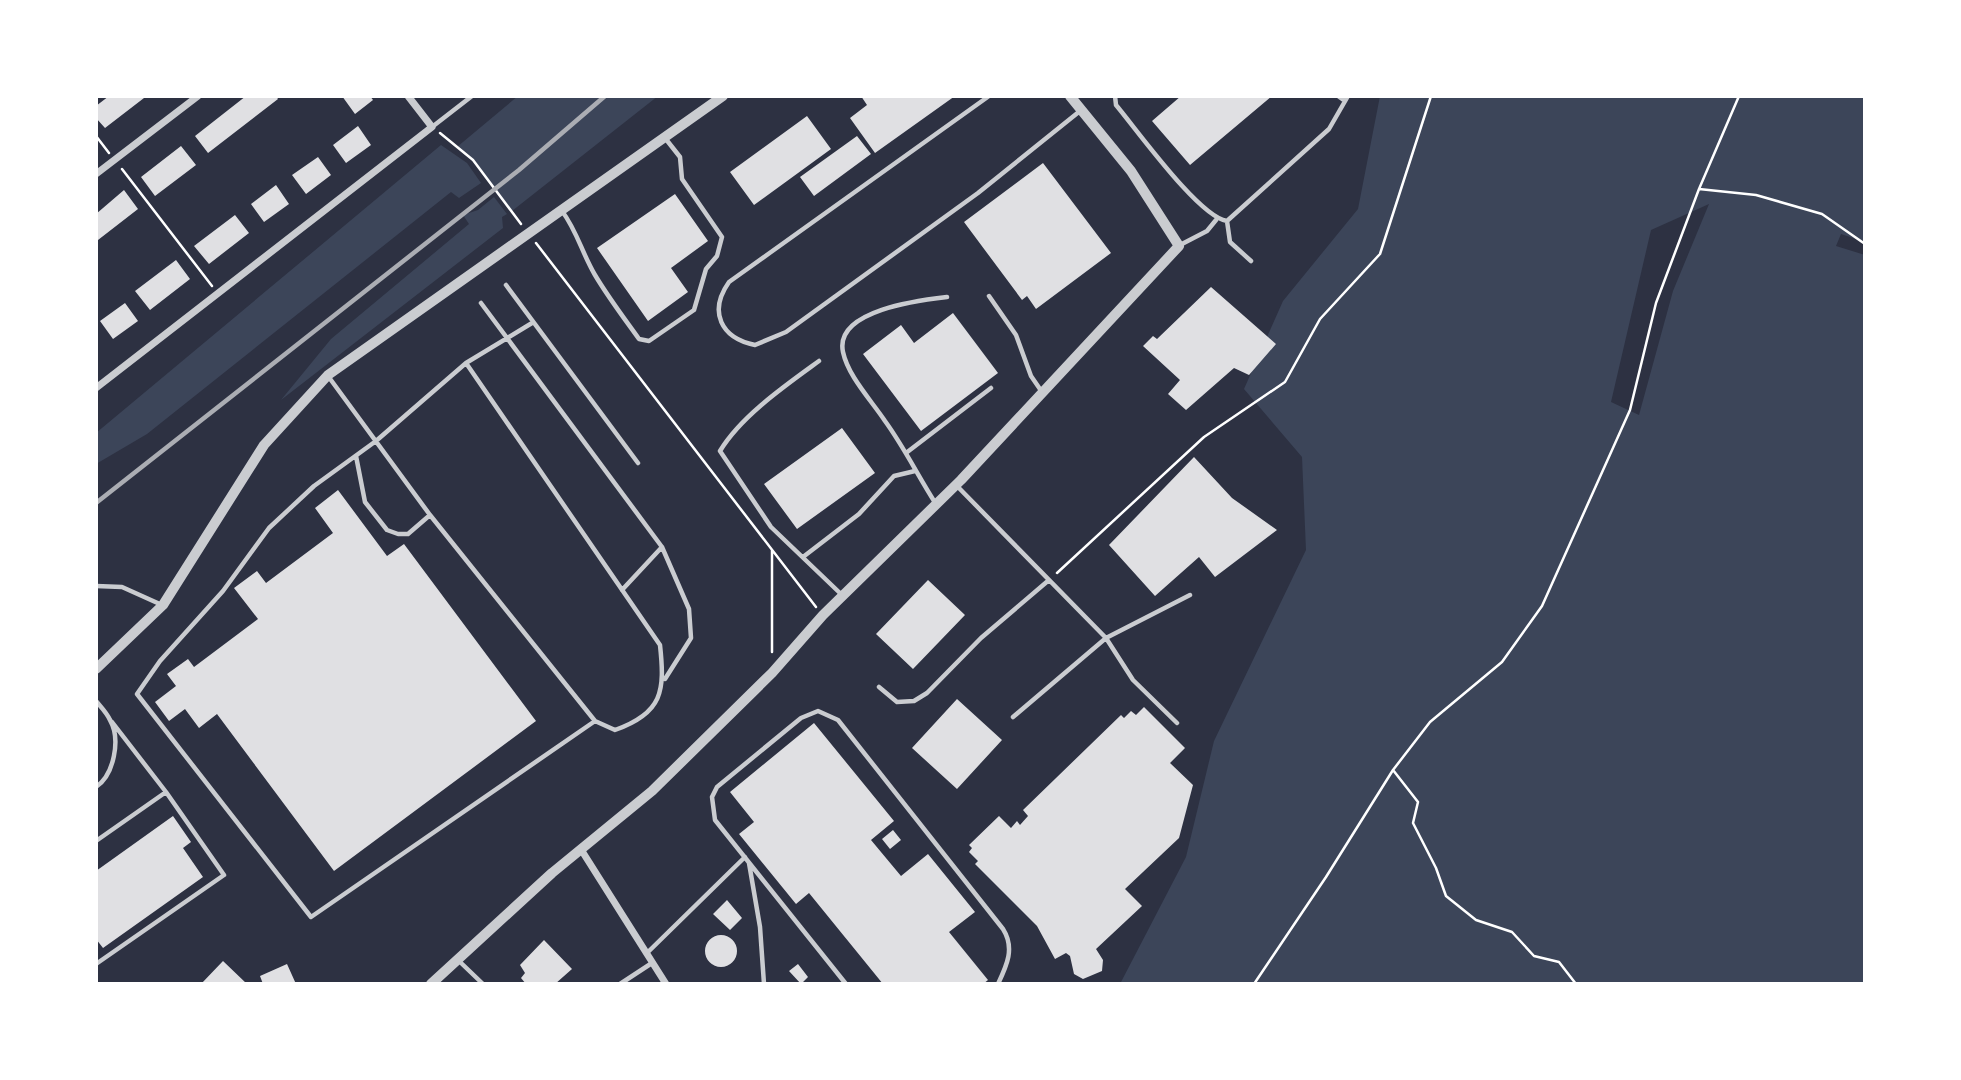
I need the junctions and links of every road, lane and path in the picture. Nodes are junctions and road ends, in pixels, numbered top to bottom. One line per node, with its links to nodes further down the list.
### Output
1 (198, 96): 15 (street)
2 (408, 96): 12 (street)
3 (472, 96): 12 (lane)
4 (723, 96): 14 (street)
5 (989, 96): 11 (lane)
6 (1115, 96): 19 (lane)
7 (1338, 96): 10 (lane)
8 (1431, 96): 49 (path)
9 (1739, 96): 17 (path)
10 (1346, 99): 20 (lane)
11 (1076, 101): 23 (street)
12 (432, 127): 21 (path); 26 (street)
13 (96, 136): 15 (path)
14 (665, 137): 18 (street); 18 (lane)
15 (115, 160): 16 (street); 26 (path)
16 (96, 174)
17 (1699, 188): 22 (path); 66 (path)
18 (561, 210): 21 (street)
19 (1216, 220): 20 (lane); 23 (lane)
20 (1227, 221): 24 (lane)
21 (528, 233): 34 (street); 47 (path)
22 (1865, 244)
23 (1179, 246): 37 (street)
24 (1251, 261)
25 (506, 285): 30 (lane)
26 (218, 293): 35 (street)
27 (989, 296): 37 (lane)
28 (947, 297): 39 (lane)
29 (481, 303): 31 (lane)
30 (532, 323): 31 (lane); 41 (lane)
31 (508, 337): 33 (lane); 46 (lane)
32 (819, 361): 48 (lane)
33 (466, 363): 38 (lane); 51 (lane)
34 (328, 375): 38 (lane); 54 (street)
35 (96, 388)
36 (991, 388): 39 (lane)
37 (1043, 393): 43 (street)
38 (376, 441): 40 (lane); 45 (lane)
39 (906, 453): 42 (lane)
40 (356, 456): 45 (lane); 64 (lane)
41 (638, 463)
42 (915, 471): 44 (lane); 48 (lane)
43 (957, 485): 44 (street); 49 (lane)
44 (937, 505): 53 (street)
45 (430, 515): 64 (lane)
46 (663, 547): 51 (lane); 59 (lane)
47 (772, 550): 55 (path); 58 (path)
48 (803, 557): 53 (lane)
49 (1049, 580): 56 (lane); 60 (lane)
50 (96, 586): 54 (lane)
51 (622, 590): 59 (lane)
52 (1190, 595): 56 (lane)
53 (843, 596): 55 (street)
54 (163, 606): 57 (street)
55 (823, 615): 58 (street)
56 (1106, 638): 62 (lane); 65 (lane)
57 (96, 669)
58 (772, 673): 70 (street)
59 (664, 680): 64 (lane)
60 (879, 687)
61 (96, 701): 63 (lane)
62 (1013, 717)
63 (112, 721): 67 (lane); 68 (lane)
64 (595, 721)
65 (1177, 723)
66 (1393, 770): 83 (path); 84 (path)
67 (96, 787)
68 (166, 792): 69 (lane); 75 (lane)
69 (96, 841)
70 (582, 851): 72 (street); 73 (street)
71 (747, 860): 72 (lane); 80 (lane); 81 (lane); 82 (lane)
72 (647, 953): 74 (street)
73 (456, 958): 76 (street); 77 (lane)
74 (653, 963): 78 (lane); 79 (street)
75 (96, 964)
76 (431, 984)
77 (483, 984)
78 (620, 984)
79 (666, 984)
80 (764, 984)
81 (846, 984)
82 (998, 984)
83 (1254, 984)
84 (1576, 984)

